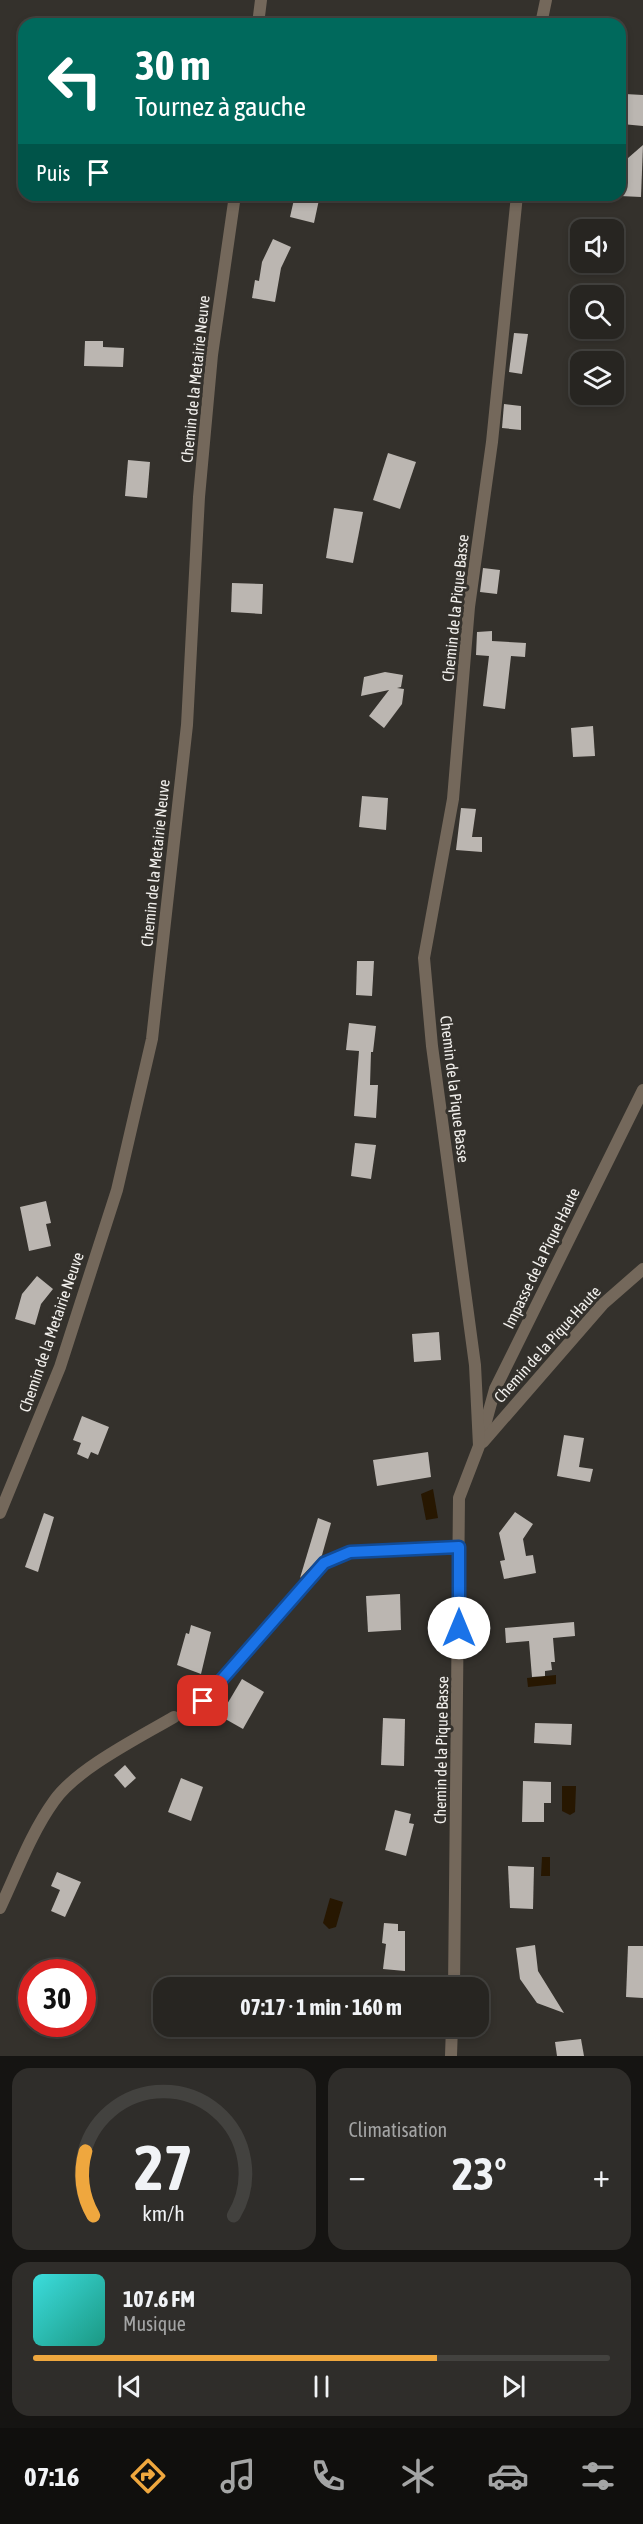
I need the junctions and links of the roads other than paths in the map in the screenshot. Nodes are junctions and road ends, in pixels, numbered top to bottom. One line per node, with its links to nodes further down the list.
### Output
1 (261, 0): 3 (street)
2 (546, 0): 4 (street)
3 (259, 18)
4 (542, 18)
5 (234, 201): 10 (street, Chemin de la Metairie Neuve)
6 (516, 201): 9 (street, Chemin de la Pique Basse)
7 (643, 1090): 9 (street, Impasse de la Pique Haute)
8 (643, 1269): 9 (street, Chemin de la Pique Haute)
9 (479, 1446): 11 (street, Chemin de la Pique Basse)
10 (0, 1513)
11 (459, 1547): 12 (street); 15 (street, Chemin de la Pique Basse)
12 (188, 1709)
13 (174, 1717): 14 (street)
14 (0, 1908)
15 (454, 1977)
16 (452, 2037): 17 (street)
17 (451, 2056)

